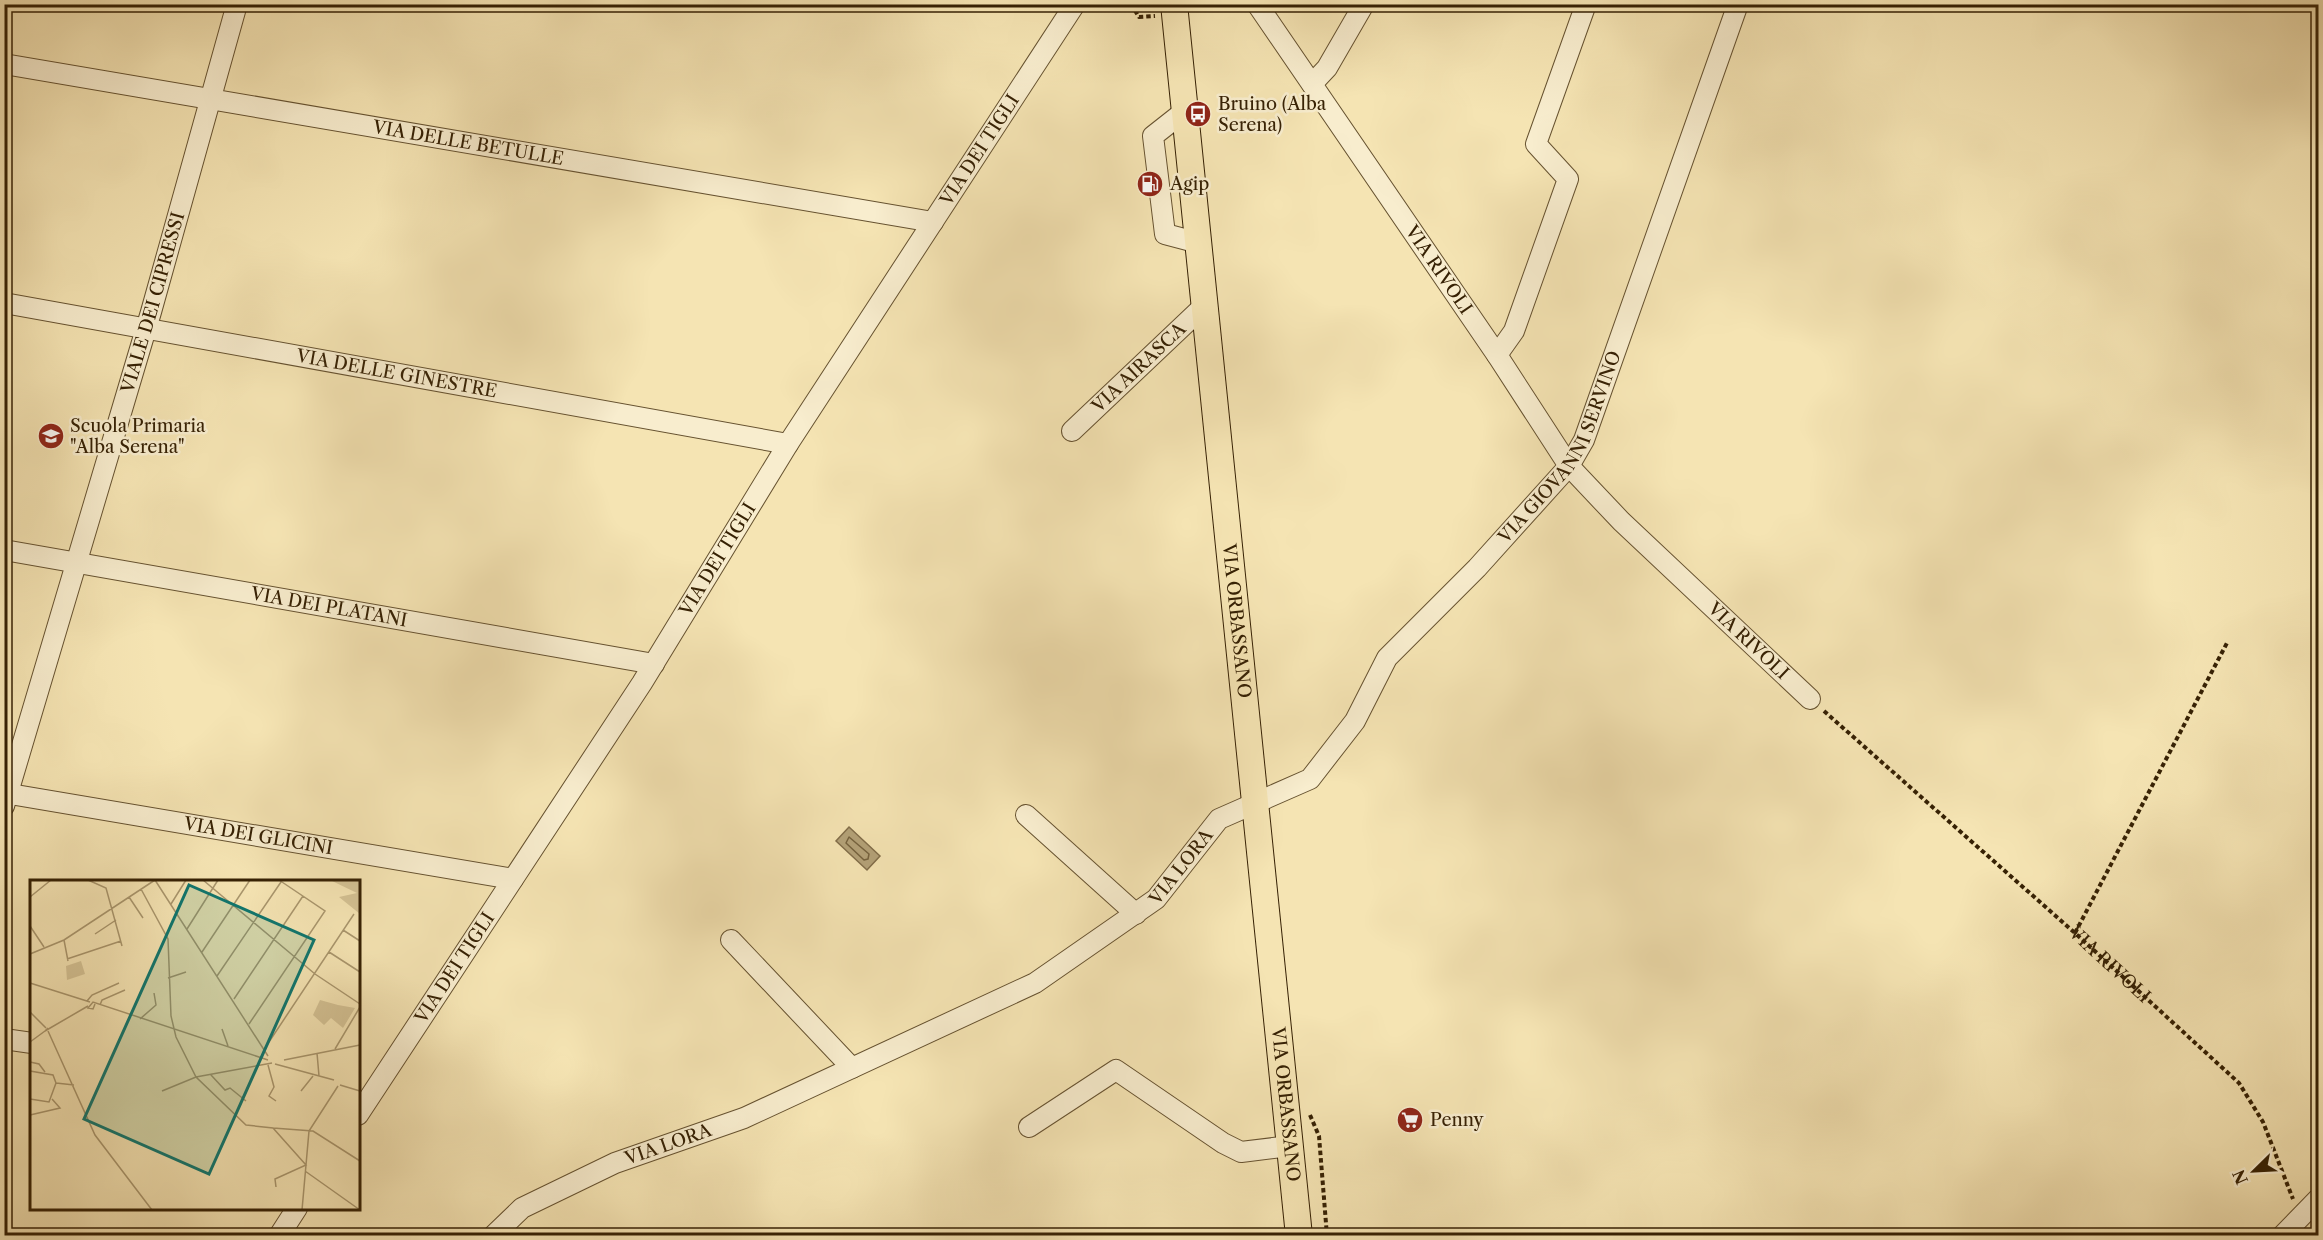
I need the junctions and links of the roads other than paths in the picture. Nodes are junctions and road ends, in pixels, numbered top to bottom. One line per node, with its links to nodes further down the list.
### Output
1 (237, 4): 10 (street, VIALE DEI CIPRESSI)
2 (1075, 4): 12 (street, VIA DEI TIGLI)
3 (1174, 4): 11 (main road, VIA ORBASSANO)
4 (1257, 4): 9 (street, VIA RIVOLI)
5 (1364, 4): 9 (street)
6 (1586, 4): 17 (street)
7 (1738, 4): 20 (street, VIA GIOVANNI SERVINO)
8 (4, 64): 10 (street, VIA DELLE BETULLE)
9 (1312, 84): 17 (street, VIA RIVOLI)
10 (211, 100): 12 (street, VIA DELLE BETULLE); 16 (street, VIALE DEI CIPRESSI)
11 (1186, 110): 13 (main road, VIA ORBASSANO); 13 (street)
12 (933, 222): 19 (street, VIA DEI TIGLI)
13 (1199, 243): 15 (main road, VIA ORBASSANO)
14 (4, 303): 16 (street, VIA DELLE GINESTRE)
15 (1206, 304): 18 (street, VIA AIRASCA); 26 (main road, VIA ORBASSANO)
16 (146, 328): 19 (street, VIA DELLE GINESTRE); 22 (street, VIALE DEI CIPRESSI)
17 (1497, 355): 20 (street, VIA RIVOLI)
18 (1072, 431)
19 (788, 444): 23 (street, VIA DEI TIGLI)
20 (1569, 466): 24 (street, VIA RIVOLI); 26 (street, VIA GIOVANNI SERVINO)
21 (4, 550): 22 (street, VIA DEI PLATANI)
22 (76, 563): 23 (street, VIA DEI PLATANI); 25 (street, VIALE DEI CIPRESSI)
23 (654, 664): 28 (street, VIA DEI TIGLI)
24 (1810, 699)
25 (6, 797): 28 (street, VIA DEI GLICINI)
26 (1257, 805): 29 (street, VIA LORA); 37 (main road, VIA ORBASSANO)
27 (1026, 816): 29 (street, VIA LORA)
28 (513, 879): 34 (street, VIA DEI TIGLI)
29 (1136, 914): 33 (street, VIA LORA)
30 (731, 940): 33 (street)
31 (4, 1039): 32 (street)
32 (30, 1043)
33 (852, 1068): 41 (street, VIA LORA)
34 (366, 1092): 35 (street, VIA DEI TIGLI)
35 (360, 1110)
36 (1029, 1127): 37 (street)
37 (1290, 1146): 42 (main road, VIA ORBASSANO)
38 (2319, 1199): 43 (street)
39 (296, 1210): 40 (street)
40 (279, 1236)
41 (493, 1236)
42 (1299, 1236)
43 (2282, 1236)

